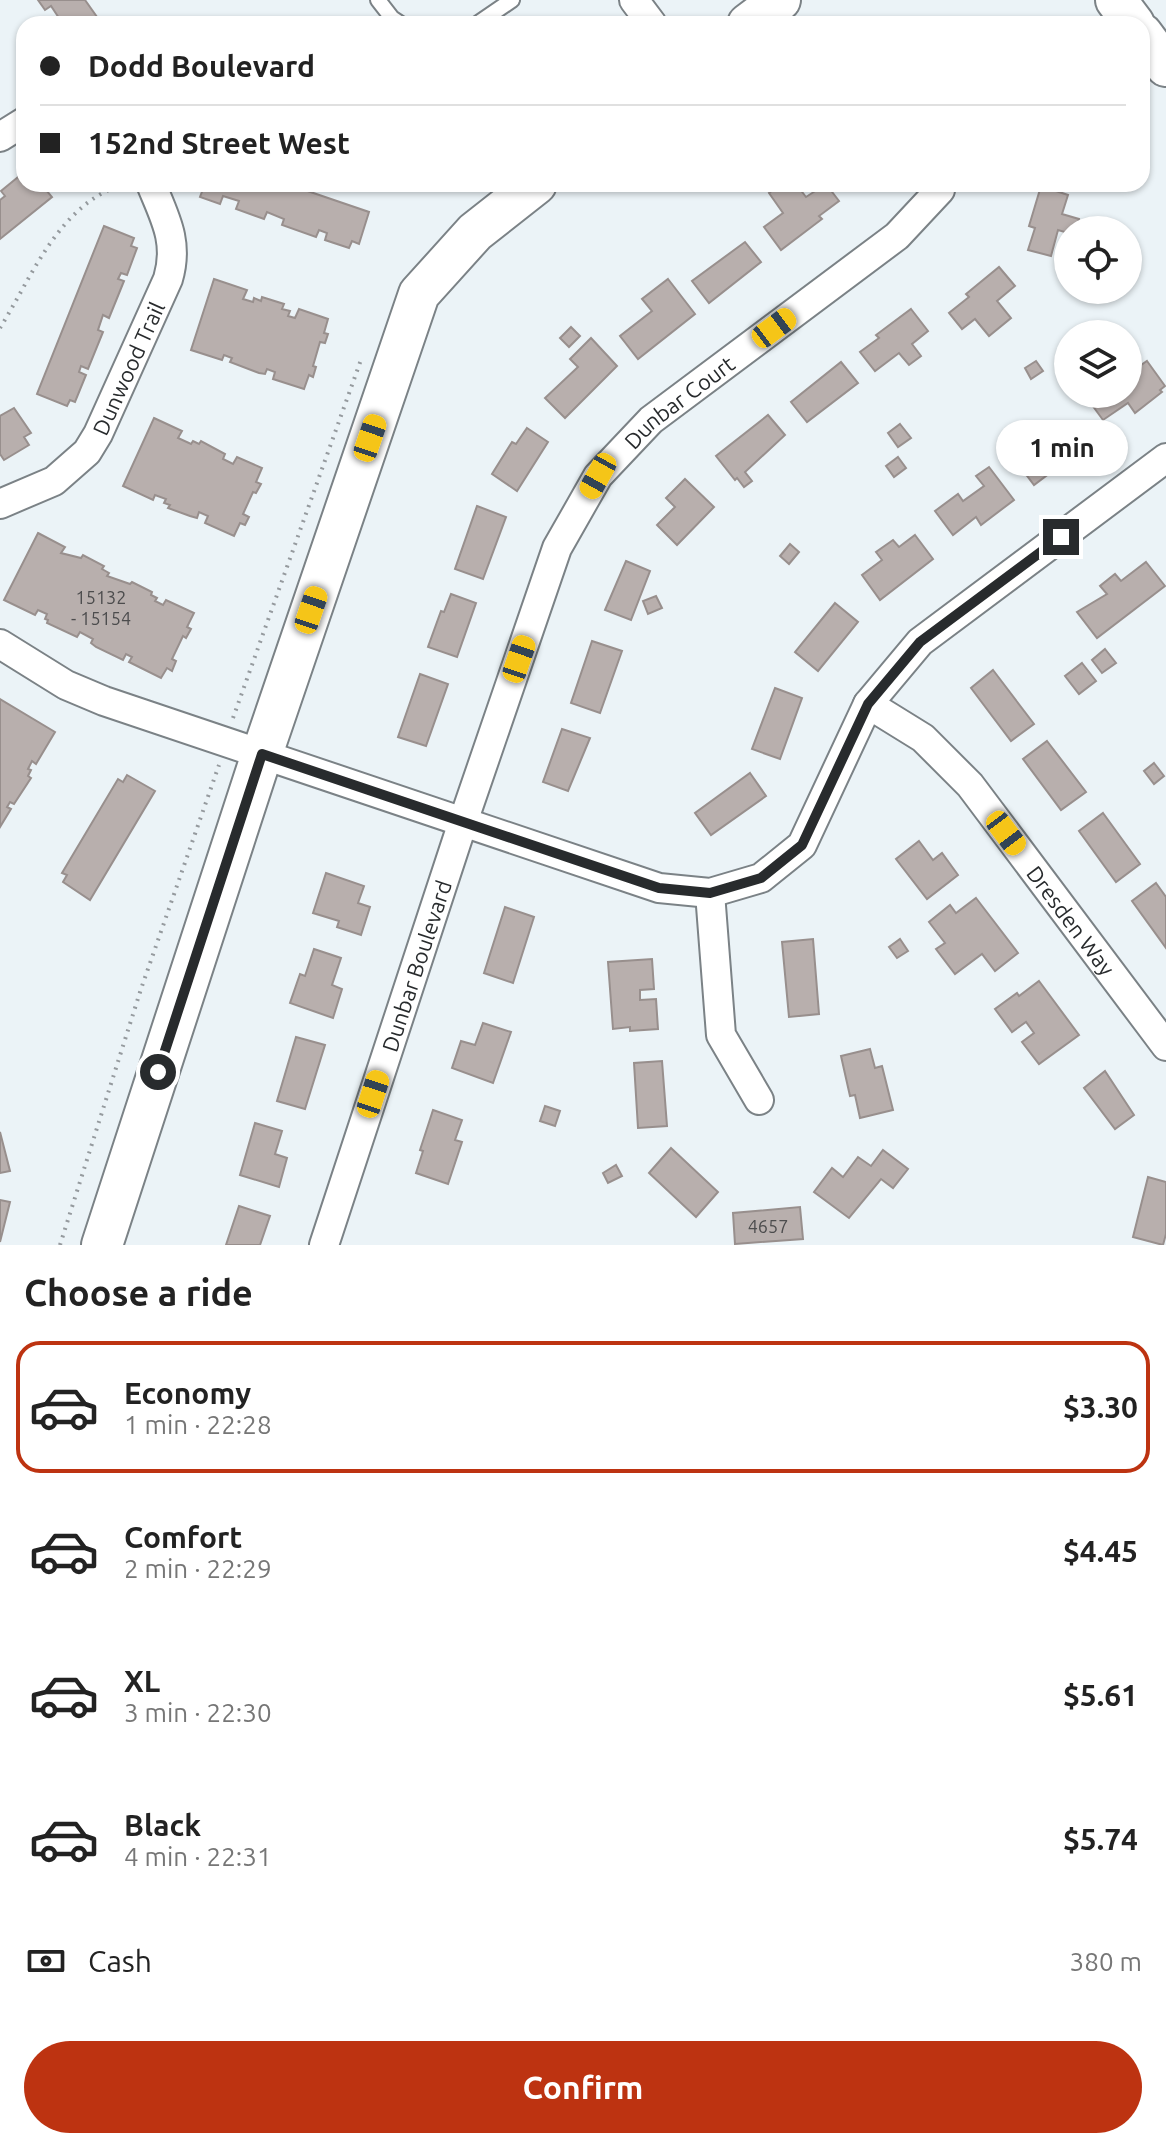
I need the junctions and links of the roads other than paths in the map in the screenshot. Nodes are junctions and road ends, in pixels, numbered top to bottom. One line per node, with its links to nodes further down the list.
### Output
1 (378, 0): 4 (lane)
2 (512, 0): 5 (lane)
3 (780, 0): 6 (street)
4 (390, 16)
5 (489, 16)
6 (759, 16)
7 (1150, 45): 8 (street)
8 (1166, 66)
9 (154, 192): 13 (street, Dunwood Trail)
10 (526, 192): 16 (street)
11 (938, 192): 17 (street, Dunbar Court)
12 (1162, 469): 15 (street)
13 (0, 504)
14 (0, 644): 16 (street)
15 (868, 704): 18 (street); 19 (street, Dresden Way)
16 (262, 754): 17 (street); 21 (street)
17 (463, 822): 18 (street); 22 (street, Dunbar Boulevard)
18 (710, 893): 20 (street)
19 (1166, 1046)
20 (759, 1100)
21 (102, 1245)
22 (324, 1245)

